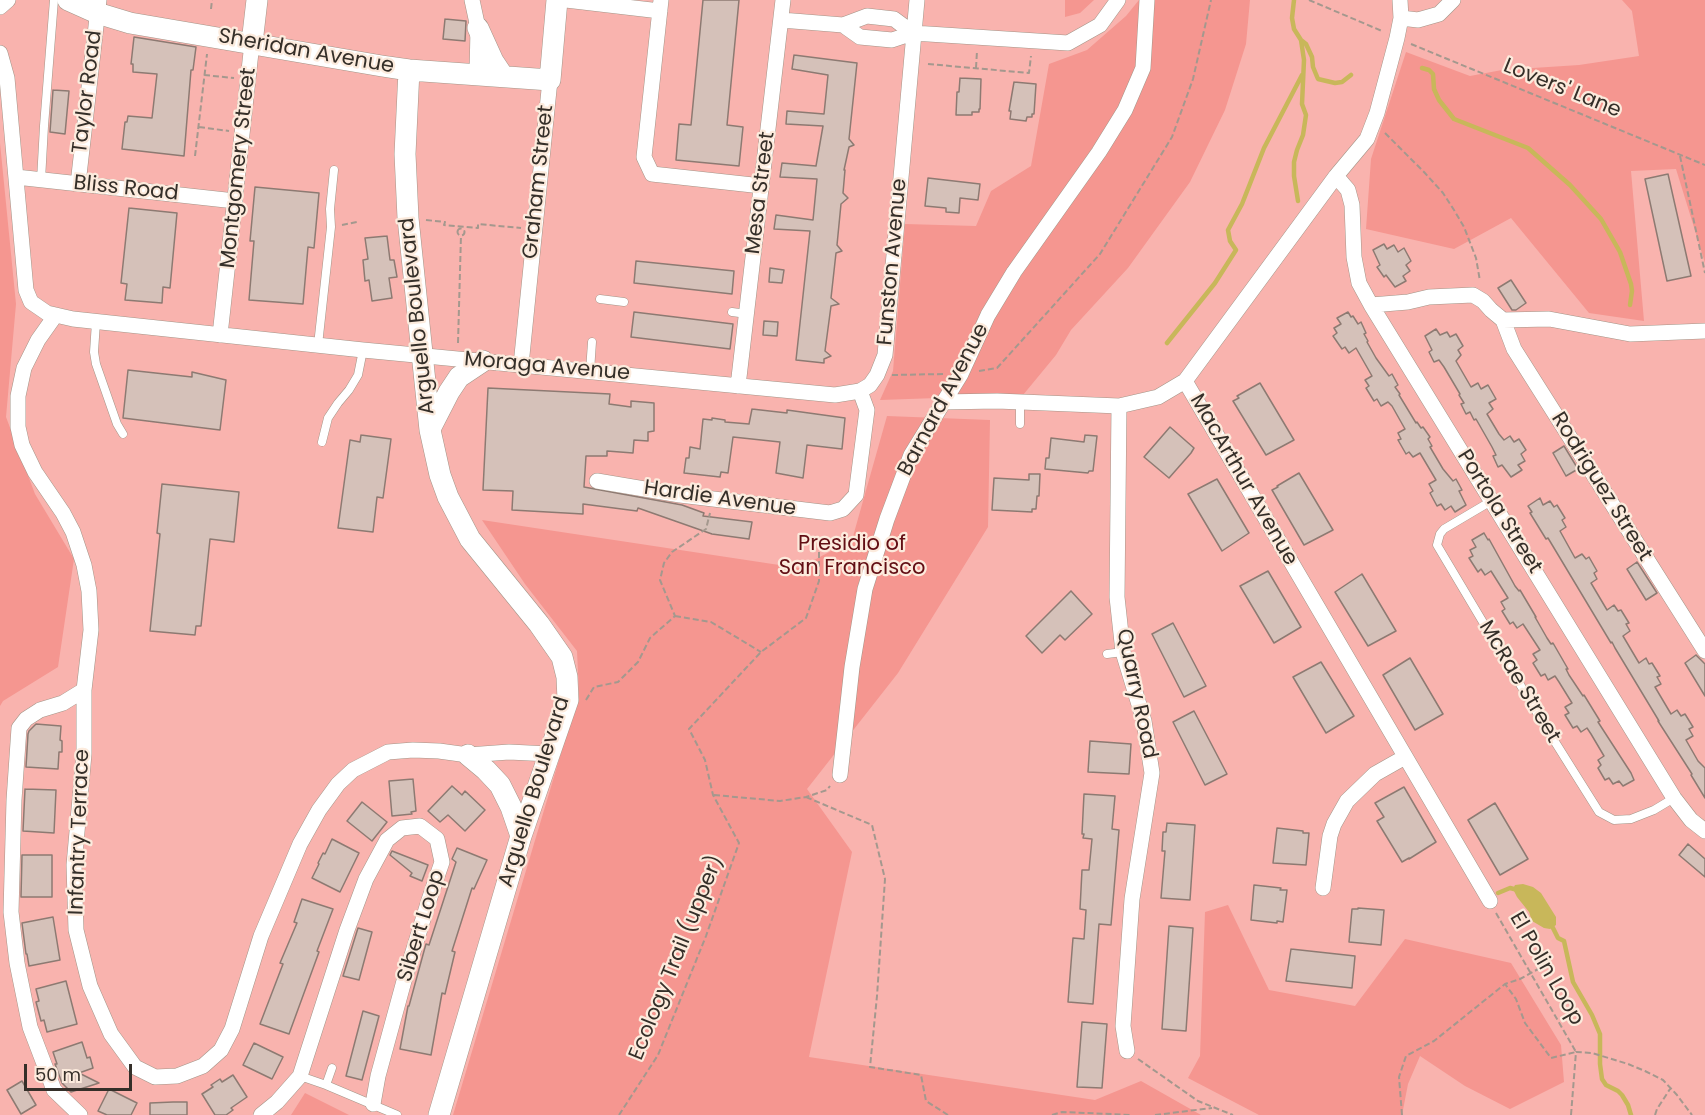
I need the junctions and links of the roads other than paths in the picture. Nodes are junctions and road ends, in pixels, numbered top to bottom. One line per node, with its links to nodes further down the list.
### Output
1 (8, 0): 15 (street)
2 (54, 0): 31 (lane)
3 (68, 0): 16 (street, Sheridan Avenue)
4 (257, 0): 22 (street, Montgomery Street)
5 (472, 0): 20 (street)
6 (557, 0): 27 (street, Graham Street)
7 (566, 0): 14 (street)
8 (783, 0): 18 (street, Mesa Street)
9 (917, 0): 21 (street, Funston Avenue)
10 (1118, 0): 21 (street)
11 (1147, 0): 53 (street, Barnard Avenue)
12 (1400, 0): 17 (street, MacArthur Avenue)
13 (1453, 0): 17 (street)
14 (661, 6): 33 (street)
15 (0, 7)
16 (98, 7): 22 (street, Sheridan Avenue); 32 (street, Taylor Road)
17 (1401, 18): 29 (street, MacArthur Avenue)
18 (781, 20): 19 (street); 33 (street, Mesa Street)
19 (843, 25): 21 (street); 21 (street)
20 (478, 28): 25 (street); 26 (street)
21 (913, 33): 52 (street, Funston Avenue)
22 (252, 43): 24 (street, Sheridan Avenue); 34 (street, Montgomery Street)
23 (0, 53): 30 (street)
24 (409, 70): 25 (street, Sheridan Avenue); 46 (street, Arguello Boulevard)
25 (477, 74): 26 (street, Sheridan Avenue)
26 (503, 76): 27 (street, Sheridan Avenue)
27 (550, 80): 48 (street, Graham Street)
28 (334, 170): 44 (lane)
29 (1336, 176): 37 (street, Portola Street); 50 (street, MacArthur Avenue)
30 (16, 177): 31 (street, Bliss Road); 38 (street)
31 (41, 180): 32 (street, Bliss Road)
32 (78, 184): 34 (street, Bliss Road)
33 (762, 186): 51 (street, Mesa Street)
34 (235, 201): 42 (street, Montgomery Street)
35 (600, 299): 36 (lane)
36 (624, 302)
37 (1371, 305): 39 (street); 61 (street, Portola Street)
38 (55, 316): 40 (street, Moraga Avenue); 65 (street, Infantry Terrace)
39 (1503, 320): 41 (street); 62 (street, Rodriguez Street)
40 (96, 322): 42 (street, Moraga Avenue); 58 (lane)
41 (1705, 332)
42 (220, 335): 44 (street, Moraga Avenue)
43 (592, 342): 49 (lane)
44 (318, 345): 45 (street, Moraga Avenue)
45 (363, 350): 46 (street, Moraga Avenue); 59 (lane)
46 (422, 356): 47 (street, Moraga Avenue); 57 (street, Arguello Boulevard)
47 (483, 361): 48 (street, Moraga Avenue); 57 (street)
48 (521, 365): 49 (street, Moraga Avenue)
49 (590, 371): 51 (street, Moraga Avenue)
50 (1185, 381): 55 (street); 68 (street, MacArthur Avenue)
51 (738, 386): 52 (street, Moraga Avenue)
52 (860, 392): 60 (street, Hardie Avenue)
53 (943, 402): 54 (street); 69 (street, Barnard Avenue)
54 (1020, 402): 55 (street); 56 (lane)
55 (1119, 406): 63 (street, Quarry Road)
56 (1020, 424)
57 (430, 430): 66 (street, Arguello Boulevard)
58 (123, 434)
59 (322, 442)
60 (597, 481)
61 (1492, 500): 70 (street, Portola Street); 70 (lane, McRae Street)
62 (1705, 651)
63 (1123, 652): 64 (lane); 75 (street, Quarry Road)
64 (1107, 654)
65 (84, 690): 67 (street, Infantry Terrace); 80 (street)
66 (549, 754): 67 (street, Infantry Terrace); 72 (street, Arguello Boulevard)
67 (468, 755): 72 (street)
68 (1405, 757): 73 (street); 74 (street, MacArthur Avenue)
69 (840, 775)
70 (1674, 798): 71 (street, Portola Street)
71 (1705, 831)
72 (521, 836): 83 (street, Arguello Boulevard)
73 (1323, 888)
74 (1490, 901)
75 (1127, 1051)
76 (332, 1068): 78 (lane)
77 (300, 1076): 78 (lane); 79 (street, Sibert Loop); 81 (street)
78 (326, 1085): 79 (lane)
79 (373, 1104): 82 (lane)
80 (80, 1115)
81 (261, 1115)
82 (397, 1115)
83 (439, 1115)

